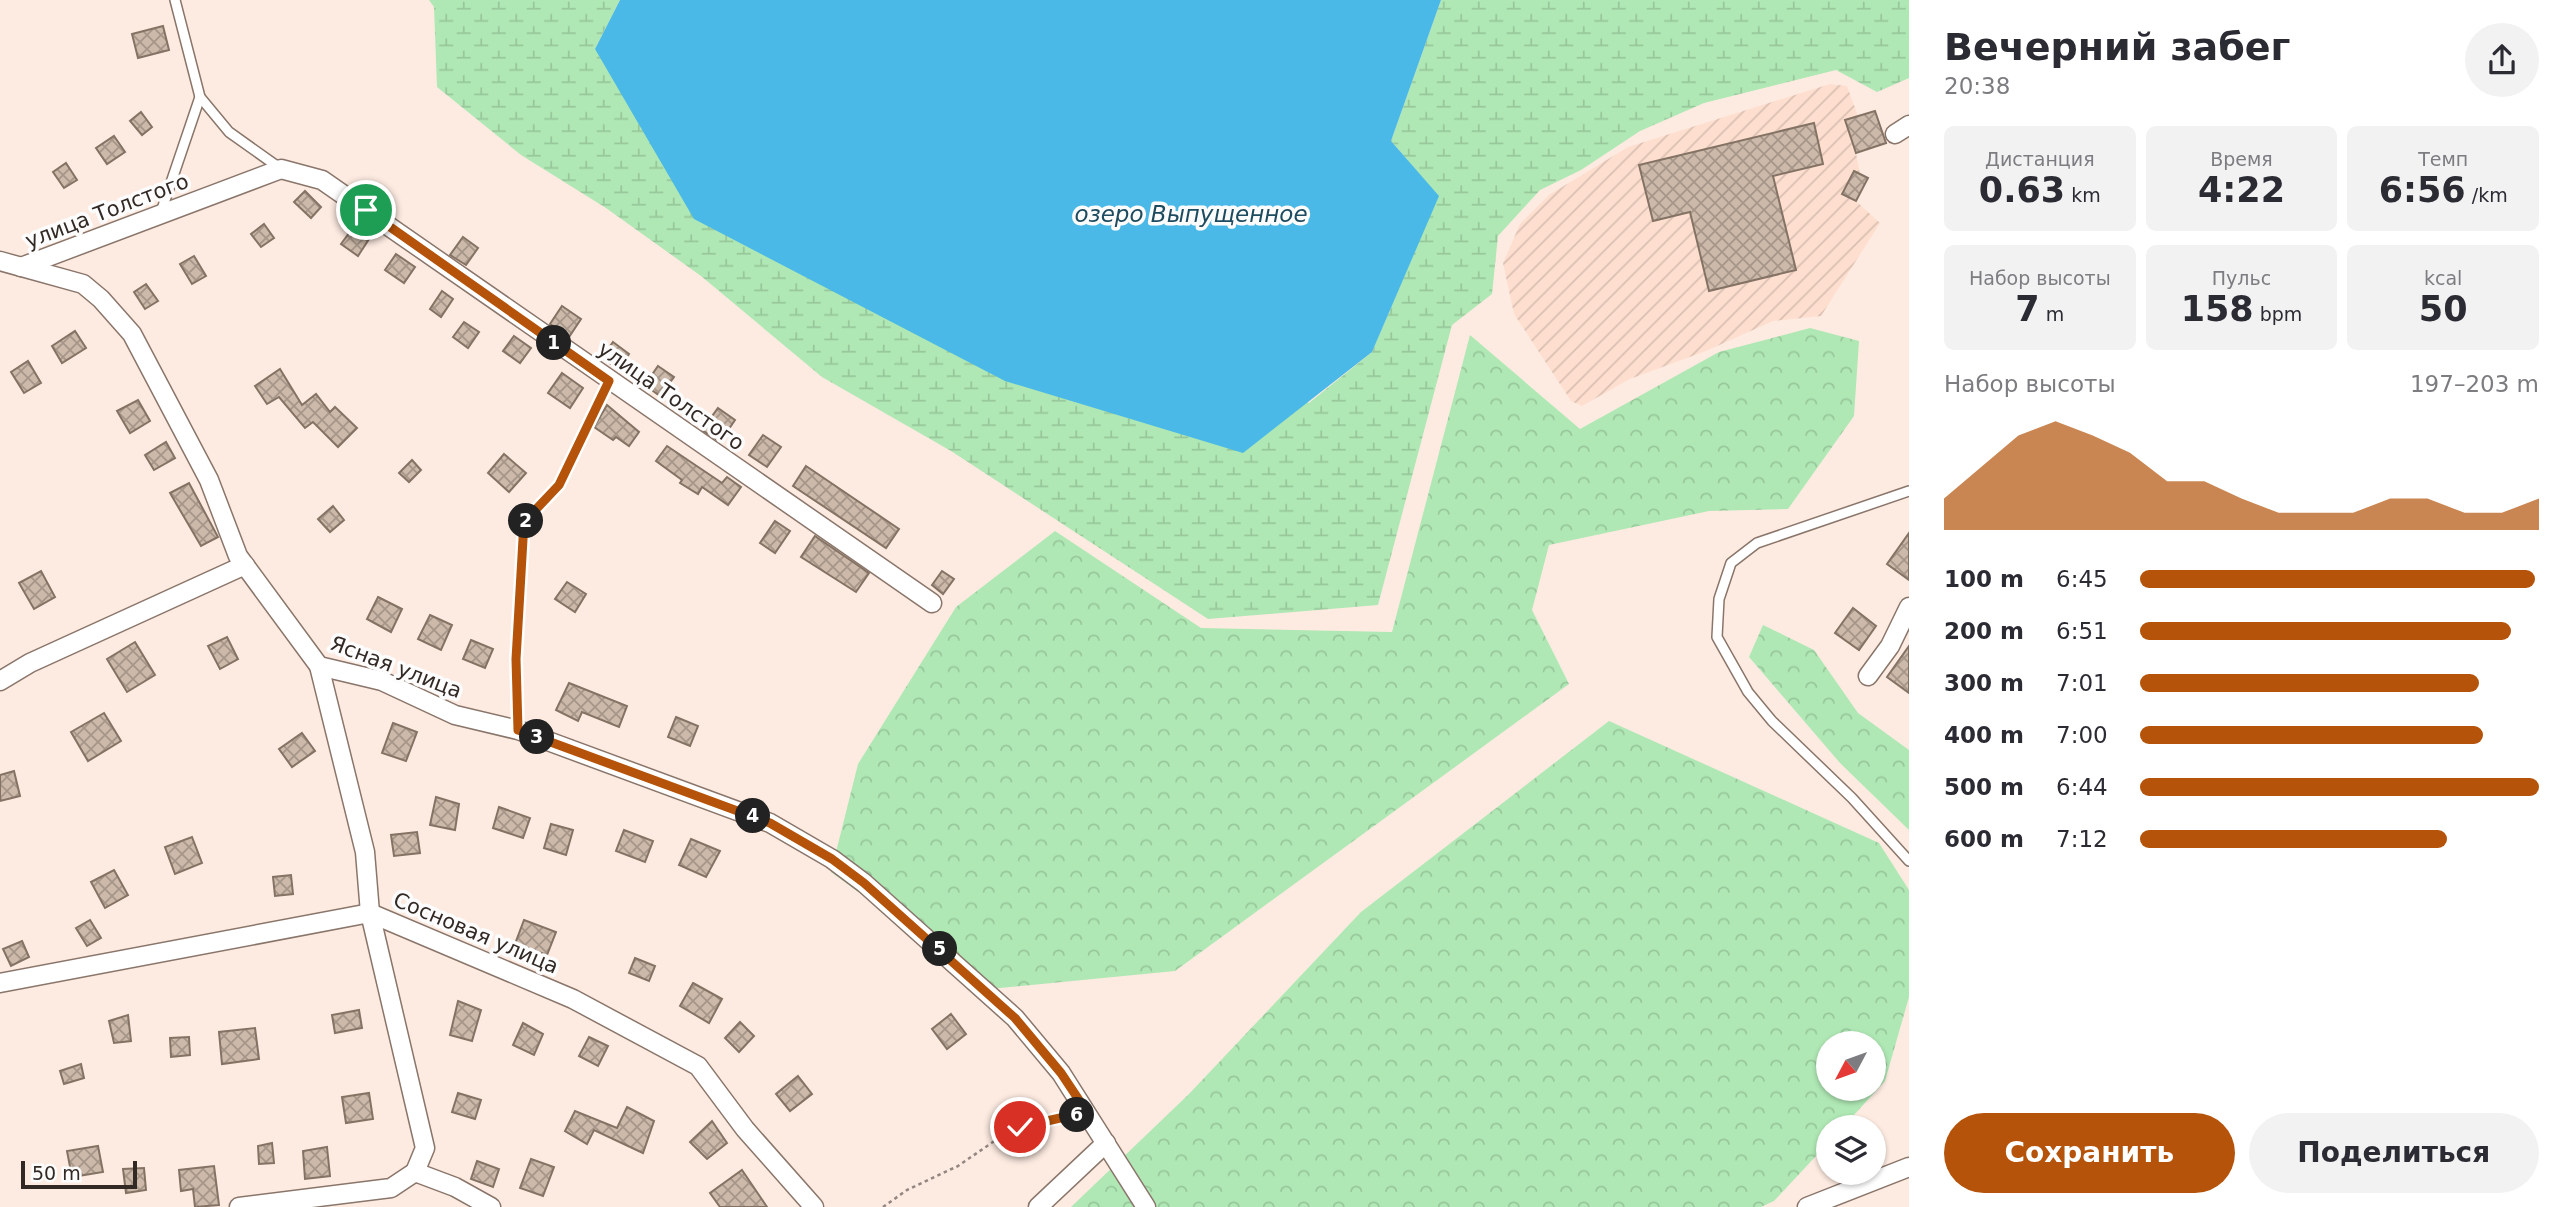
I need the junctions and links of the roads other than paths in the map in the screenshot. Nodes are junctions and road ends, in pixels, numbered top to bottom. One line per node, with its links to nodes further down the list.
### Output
1 (175, 0): 2 (lane)
2 (200, 97): 3 (lane); 4 (lane)
3 (281, 169): 4 (street, улица Толстого); 8 (street, улица Толстого)
4 (160, 215): 6 (street, улица Толстого)
5 (0, 261): 6 (street, Ясная улица)
6 (24, 267): 7 (street, улица Толстого); 10 (street, Ясная улица)
7 (0, 270)
8 (609, 381): 11 (street, улица Толстого); 16 (lane)
9 (1909, 491): 17 (lane)
10 (245, 565): 13 (street, Ясная улица); 15 (street)
11 (932, 603)
12 (1909, 607): 14 (street)
13 (319, 666): 16 (street, Ясная улица); 18 (street)
14 (1868, 676)
15 (0, 681)
16 (518, 730): 20 (street, Ясная улица)
17 (1909, 861)
18 (370, 913): 19 (street, Сосновая улица); 22 (street); 26 (street, Сосновая улица)
19 (0, 983)
20 (1105, 1143): 27 (street); 28 (street, Ясная улица)
21 (1909, 1167): 29 (street)
22 (415, 1171): 23 (street); 25 (street)
23 (361, 1199): 24 (street)
24 (239, 1207)
25 (491, 1207)
26 (814, 1207)
27 (1038, 1207)
28 (1146, 1207)
29 (1807, 1207)

